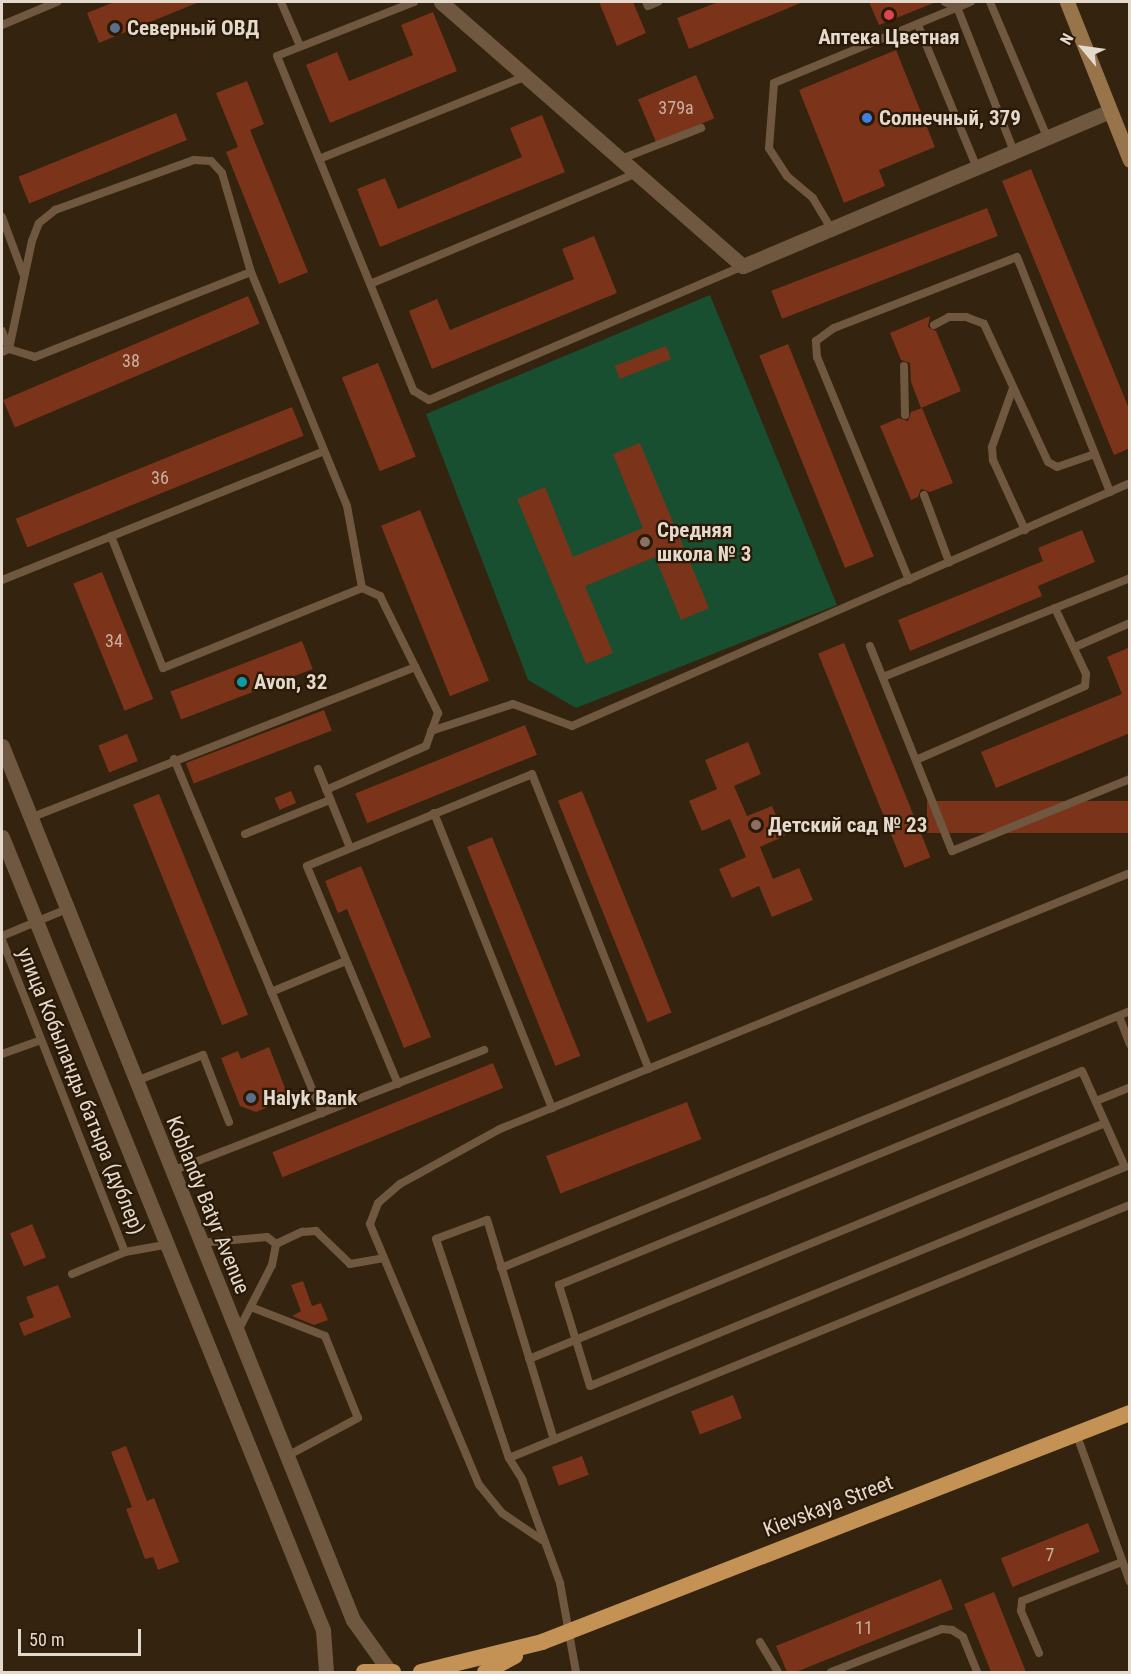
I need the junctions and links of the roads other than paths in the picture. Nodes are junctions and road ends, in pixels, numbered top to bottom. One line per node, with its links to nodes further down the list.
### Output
1 (57, 2): 12 (lane)
2 (281, 2): 14 (lane)
3 (414, 2): 14 (lane)
4 (441, 2): 15 (street)
5 (646, 2): 6 (lane)
6 (658, 2)
7 (945, 2): 11 (lane)
8 (971, 2): 11 (lane)
9 (990, 2): 18 (lane)
10 (1067, 2): 16 (main road)
11 (957, 7): 13 (lane); 20 (lane)
12 (2, 25)
13 (918, 25): 23 (lane); 26 (lane)
14 (300, 46): 21 (lane)
15 (526, 76): 21 (lane); 22 (street)
16 (1110, 111): 18 (street); 19 (main road)
17 (701, 128): 22 (lane)
18 (1047, 137): 20 (street)
19 (1128, 150)
20 (1014, 152): 23 (street)
21 (319, 159): 30 (lane)
22 (621, 159): 24 (street)
23 (977, 168): 26 (street)
24 (637, 173): 27 (street); 30 (lane)
25 (2, 217): 29 (lane)
26 (832, 230): 27 (street)
27 (743, 266): 30 (lane)
28 (251, 272): 29 (lane); 33 (lane); 37 (lane)
29 (25, 277): 33 (lane)
30 (370, 284)
31 (934, 325): 35 (lane)
32 (2, 331): 33 (lane)
33 (5, 351)
34 (904, 366): 36 (lane)
35 (1013, 388): 38 (lane); 42 (lane)
36 (905, 415)
37 (324, 451): 43 (lane); 48 (lane)
38 (1095, 454): 40 (lane); 47 (lane)
39 (1129, 486): 40 (lane)
40 (1110, 492): 42 (lane)
41 (924, 495): 44 (lane)
42 (1025, 530): 44 (lane)
43 (111, 536): 46 (lane); 48 (lane)
44 (949, 562): 47 (lane)
45 (1130, 578): 49 (lane)
46 (2, 580)
47 (909, 580): 55 (lane)
48 (362, 588): 53 (lane)
49 (1055, 608): 52 (lane); 54 (lane)
50 (1130, 623): 52 (lane)
51 (870, 646): 54 (lane)
52 (1075, 647): 58 (lane)
53 (415, 667): 55 (lane); 57 (lane)
54 (883, 677): 58 (lane)
55 (431, 731): 61 (lane)
56 (2, 746): 64 (street, Koblandy Batyr Avenue)
57 (174, 759): 64 (lane); 73 (lane)
58 (916, 760): 60 (lane)
59 (318, 769): 61 (lane)
60 (1130, 779)
61 (326, 790): 62 (lane)
62 (330, 800): 65 (lane); 67 (lane)
63 (434, 813): 67 (lane); 80 (lane); 85 (lane)
64 (30, 818): 69 (street, Koblandy Batyr Avenue)
65 (245, 834)
66 (2, 837): 70 (street)
67 (350, 848): 72 (lane)
68 (1130, 873): 80 (lane)
69 (67, 909): 70 (lane); 81 (street, Koblandy Batyr Avenue)
70 (35, 922): 71 (lane); 93 (street)
71 (2, 938): 76 (lane, улица Кобыланды батыра (дублер))
72 (346, 961): 73 (lane); 82 (lane)
73 (271, 992): 86 (lane)
74 (1130, 1011): 75 (lane)
75 (1119, 1016): 77 (lane); 96 (lane)
76 (41, 1040): 79 (lane); 94 (lane, улица Кобыланды батыра (дублер))
77 (1130, 1044)
78 (484, 1050): 82 (lane)
79 (2, 1054)
80 (649, 1069): 85 (lane)
81 (136, 1081): 87 (lane); 89 (street, Koblandy Batyr Avenue)
82 (398, 1084): 86 (lane)
83 (1130, 1088): 84 (lane)
84 (1096, 1101): 88 (lane); 100 (lane)
85 (552, 1108): 95 (lane)
86 (322, 1113): 89 (lane)
87 (229, 1122)
88 (1105, 1123): 100 (lane); 100 (lane)
89 (172, 1172): 91 (street, Koblandy Batyr Avenue)
90 (1130, 1205): 104 (lane)
91 (201, 1243): 92 (lane); 99 (street, Koblandy Batyr Avenue)
92 (276, 1244): 95 (lane); 98 (lane)
93 (164, 1245): 94 (lane, улица Кобыланды батыра (дублер)); 114 (street)
94 (125, 1252): 97 (lane)
95 (383, 1258): 107 (lane)
96 (501, 1268): 101 (lane); 106 (lane)
97 (72, 1274)
98 (251, 1307): 99 (lane); 105 (lane)
99 (237, 1333): 105 (street, Koblandy Batyr Avenue)
100 (576, 1339): 101 (lane)
101 (529, 1359): 104 (lane)
102 (1130, 1413): 103 (highway, Kievskaya Street)
103 (1076, 1433): 108 (lane); 110 (highway, Kievskaya Street)
104 (554, 1440): 106 (lane)
105 (287, 1456): 116 (street, Koblandy Batyr Avenue)
106 (509, 1458): 107 (lane)
107 (542, 1540): 110 (lane)
108 (1122, 1562): 109 (lane); 113 (lane)
109 (1130, 1582)
110 (571, 1631): 111 (highway, Kievskaya Street); 119 (lane)
111 (542, 1642): 117 (highway); 118 (highway)
112 (760, 1642): 120 (lane)
113 (1039, 1653)
114 (326, 1672)
115 (364, 1672): 116 (highway)
116 (392, 1672)
117 (421, 1672)
118 (485, 1672)
119 (576, 1672)
120 (778, 1672)
121 (831, 1672): 122 (lane)
122 (977, 1672)

